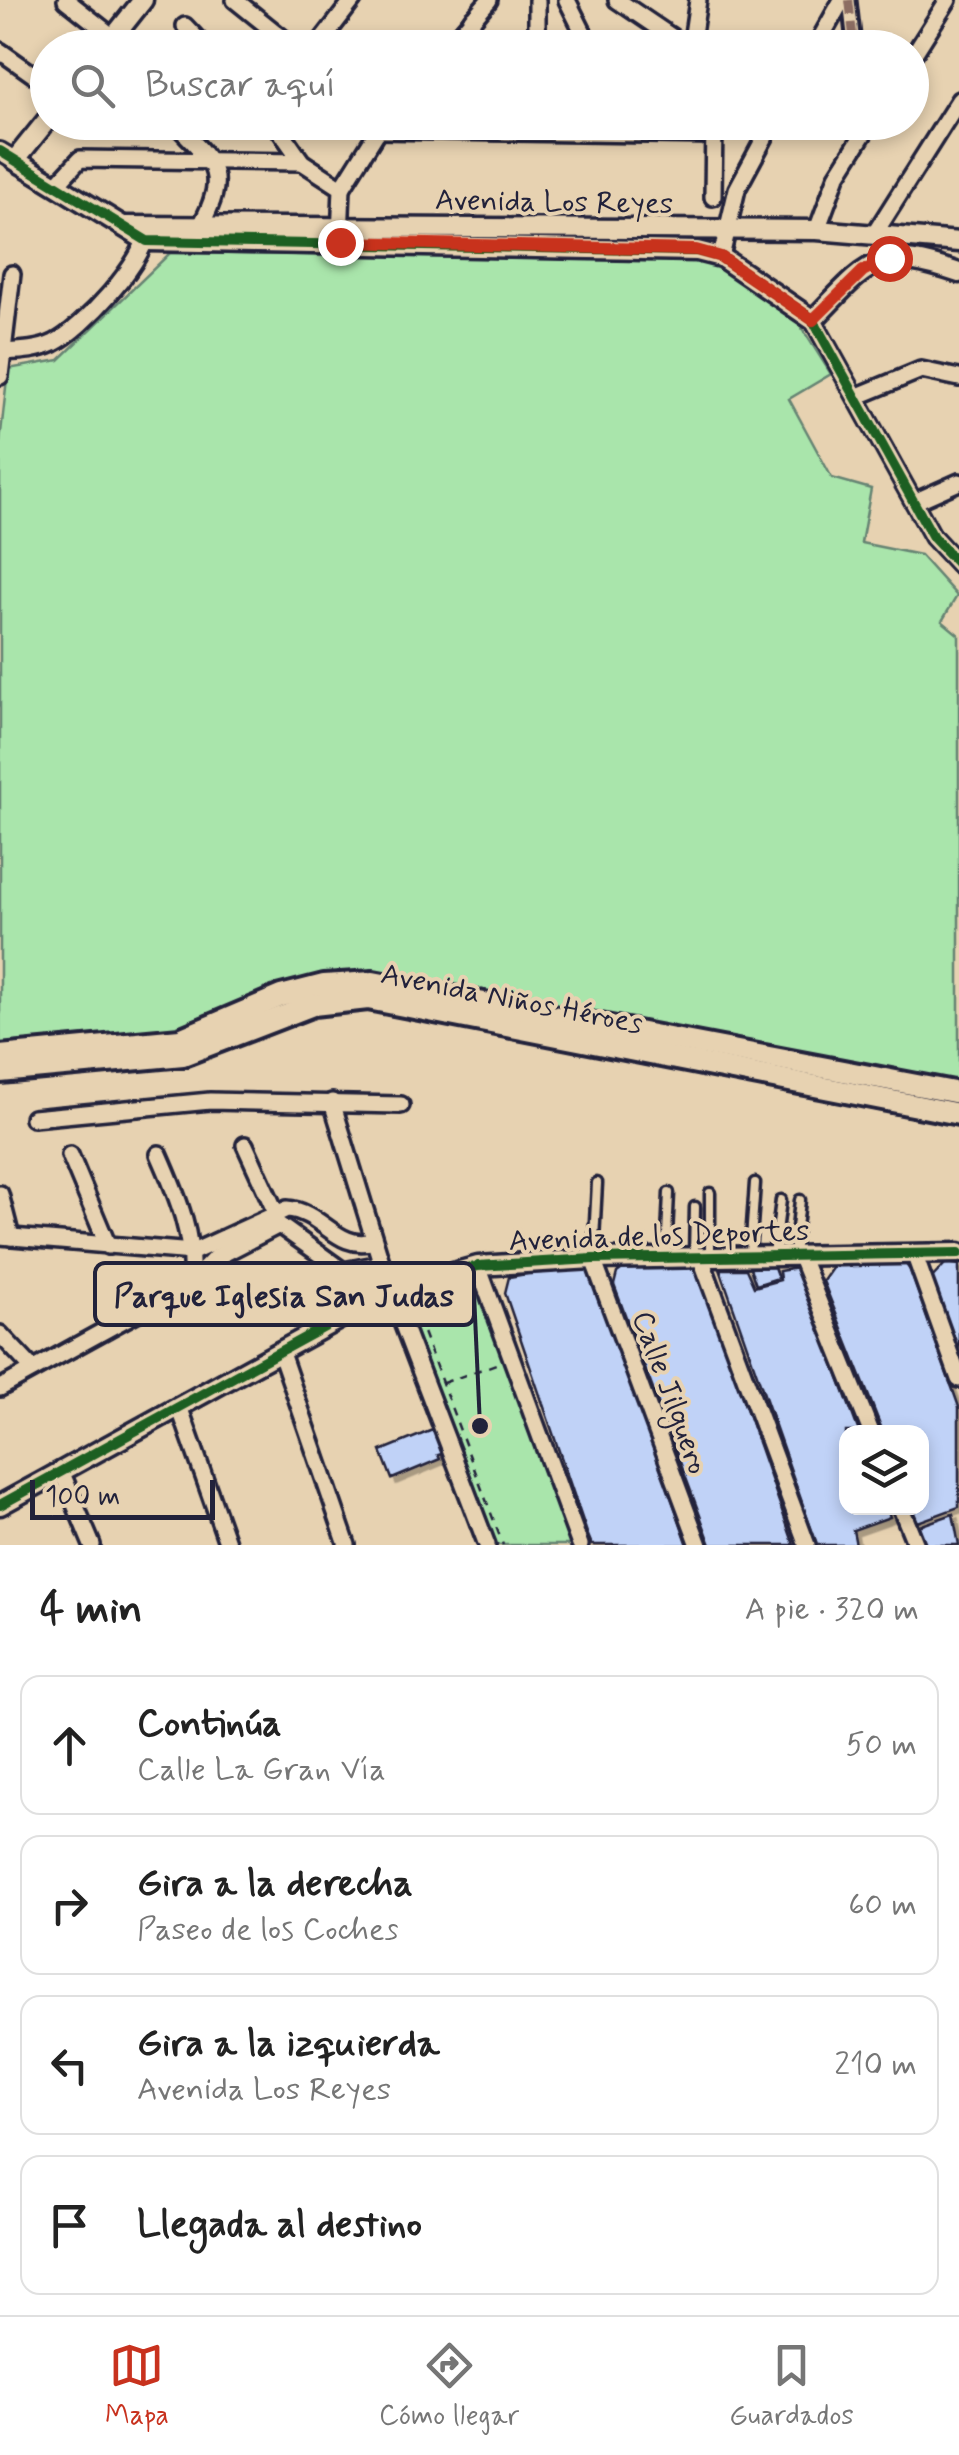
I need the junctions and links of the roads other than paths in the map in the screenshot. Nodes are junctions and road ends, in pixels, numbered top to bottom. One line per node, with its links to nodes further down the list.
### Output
1 (66, 0): 14 (street)
2 (142, 0): 15 (street)
3 (235, 0): 17 (street)
4 (354, 0): 18 (street)
5 (489, 0): 12 (street)
6 (537, 0): 21 (street)
7 (566, 0): 22 (street)
8 (617, 0): 23 (street)
9 (698, 0): 24 (street)
10 (845, 0): 25 (street); 26 (street)
11 (948, 0): 27 (street)
12 (472, 19): 19 (street); 20 (street)
13 (185, 26): 16 (street)
14 (97, 30)
15 (118, 30)
16 (189, 30)
17 (272, 30)
18 (330, 30)
19 (463, 30)
20 (472, 30)
21 (536, 30)
22 (582, 30)
23 (662, 30)
24 (692, 30)
25 (826, 30)
26 (852, 30)
27 (929, 31)
28 (0, 51): 29 (street)
29 (30, 72)
30 (959, 100): 48 (street)
31 (30, 136): 38 (street)
32 (191, 140): 40 (street)
33 (287, 140): 39 (street)
34 (372, 140): 42 (street)
35 (714, 140): 43 (street)
36 (764, 140): 46 (street)
37 (859, 140): 45 (street)
38 (5, 159): 41 (street, Avenida Los Reyes)
39 (302, 162): 40 (street); 42 (street)
40 (214, 164): 41 (street); 44 (street)
41 (57, 184): 47 (street, Avenida Los Reyes)
42 (342, 188): 49 (street)
43 (713, 197)
44 (201, 225): 47 (street, Avenida Los Reyes); 49 (street, Avenida Los Reyes)
45 (817, 230): 46 (street, Avenida Los Reyes); 48 (street, Avenida Los Reyes)
46 (724, 231): 49 (street, Avenida Los Reyes); 51 (street)
47 (147, 232): 49 (street, Avenida Los Reyes); 56 (street)
48 (874, 233): 50 (street, Avenida Los Reyes)
49 (340, 234): 51 (street, Avenida Los Reyes)
50 (959, 242)
51 (721, 257): 55 (street)
52 (959, 273): 55 (street)
53 (12, 274): 54 (street)
54 (4, 305): 56 (street)
55 (813, 320): 59 (street)
56 (1, 352): 57 (street)
57 (0, 376)
58 (959, 378): 59 (street)
59 (858, 396): 61 (street)
60 (959, 482): 61 (street)
61 (914, 502): 62 (street)
62 (959, 565)
63 (513, 1005): 64 (street); 65 (main road, Avenida Niños Héroes); 67 (main road, Avenida Niños Héroes)
64 (508, 1027): 66 (main road, Avenida Niños Héroes); 70 (main road, Avenida Niños Héroes)
65 (0, 1056)
66 (0, 1072)
67 (959, 1094)
68 (332, 1102): 69 (street); 71 (street); 85 (street)
69 (402, 1105)
70 (959, 1114)
71 (34, 1118)
72 (245, 1145): 83 (street)
73 (70, 1154): 86 (street)
74 (159, 1154): 87 (street)
75 (754, 1183): 93 (lane)
76 (597, 1184): 95 (lane)
77 (669, 1193): 94 (lane)
78 (0, 1194): 84 (street)
79 (710, 1194): 92 (lane)
80 (781, 1200): 90 (lane)
81 (800, 1200): 91 (lane)
82 (695, 1207): 92 (lane)
83 (276, 1213): 85 (street); 87 (street)
84 (5, 1236): 86 (street)
85 (373, 1241): 96 (street)
86 (108, 1246): 87 (street)
87 (193, 1252): 98 (street)
88 (914, 1252): 89 (street, Avenida de los Deportes); 91 (street, Avenida de los Deportes); 103 (street)
89 (959, 1254)
90 (774, 1255): 91 (street, Avenida de los Deportes); 93 (street, Avenida de los Deportes)
91 (797, 1255): 106 (street)
92 (701, 1256): 93 (street, Avenida de los Deportes); 94 (street, Avenida de los Deportes); 116 (street)
93 (750, 1256)
94 (666, 1257): 95 (street, Avenida de los Deportes)
95 (592, 1259): 97 (street, Avenida de los Deportes); 115 (street, Calle Jilguero)
96 (381, 1264): 98 (street); 99 (street)
97 (478, 1266): 99 (street, Avenida de los Deportes); 114 (street)
98 (191, 1283): 102 (street)
99 (398, 1289): 101 (street, Avenida de los Deportes); 113 (street)
100 (0, 1334): 102 (street)
101 (280, 1350): 105 (street, Avenida de los Deportes); 112 (street)
102 (33, 1369): 104 (street)
103 (959, 1379)
104 (0, 1388)
105 (179, 1406): 107 (street, Avenida de los Deportes); 111 (street)
106 (868, 1425)
107 (62, 1471): 108 (street, Avenida de los Deportes); 110 (street)
108 (0, 1505)
109 (904, 1515): 117 (street)
110 (92, 1545)
111 (228, 1545)
112 (348, 1545)
113 (487, 1545)
114 (580, 1545)
115 (699, 1545)
116 (807, 1545)
117 (916, 1545)

